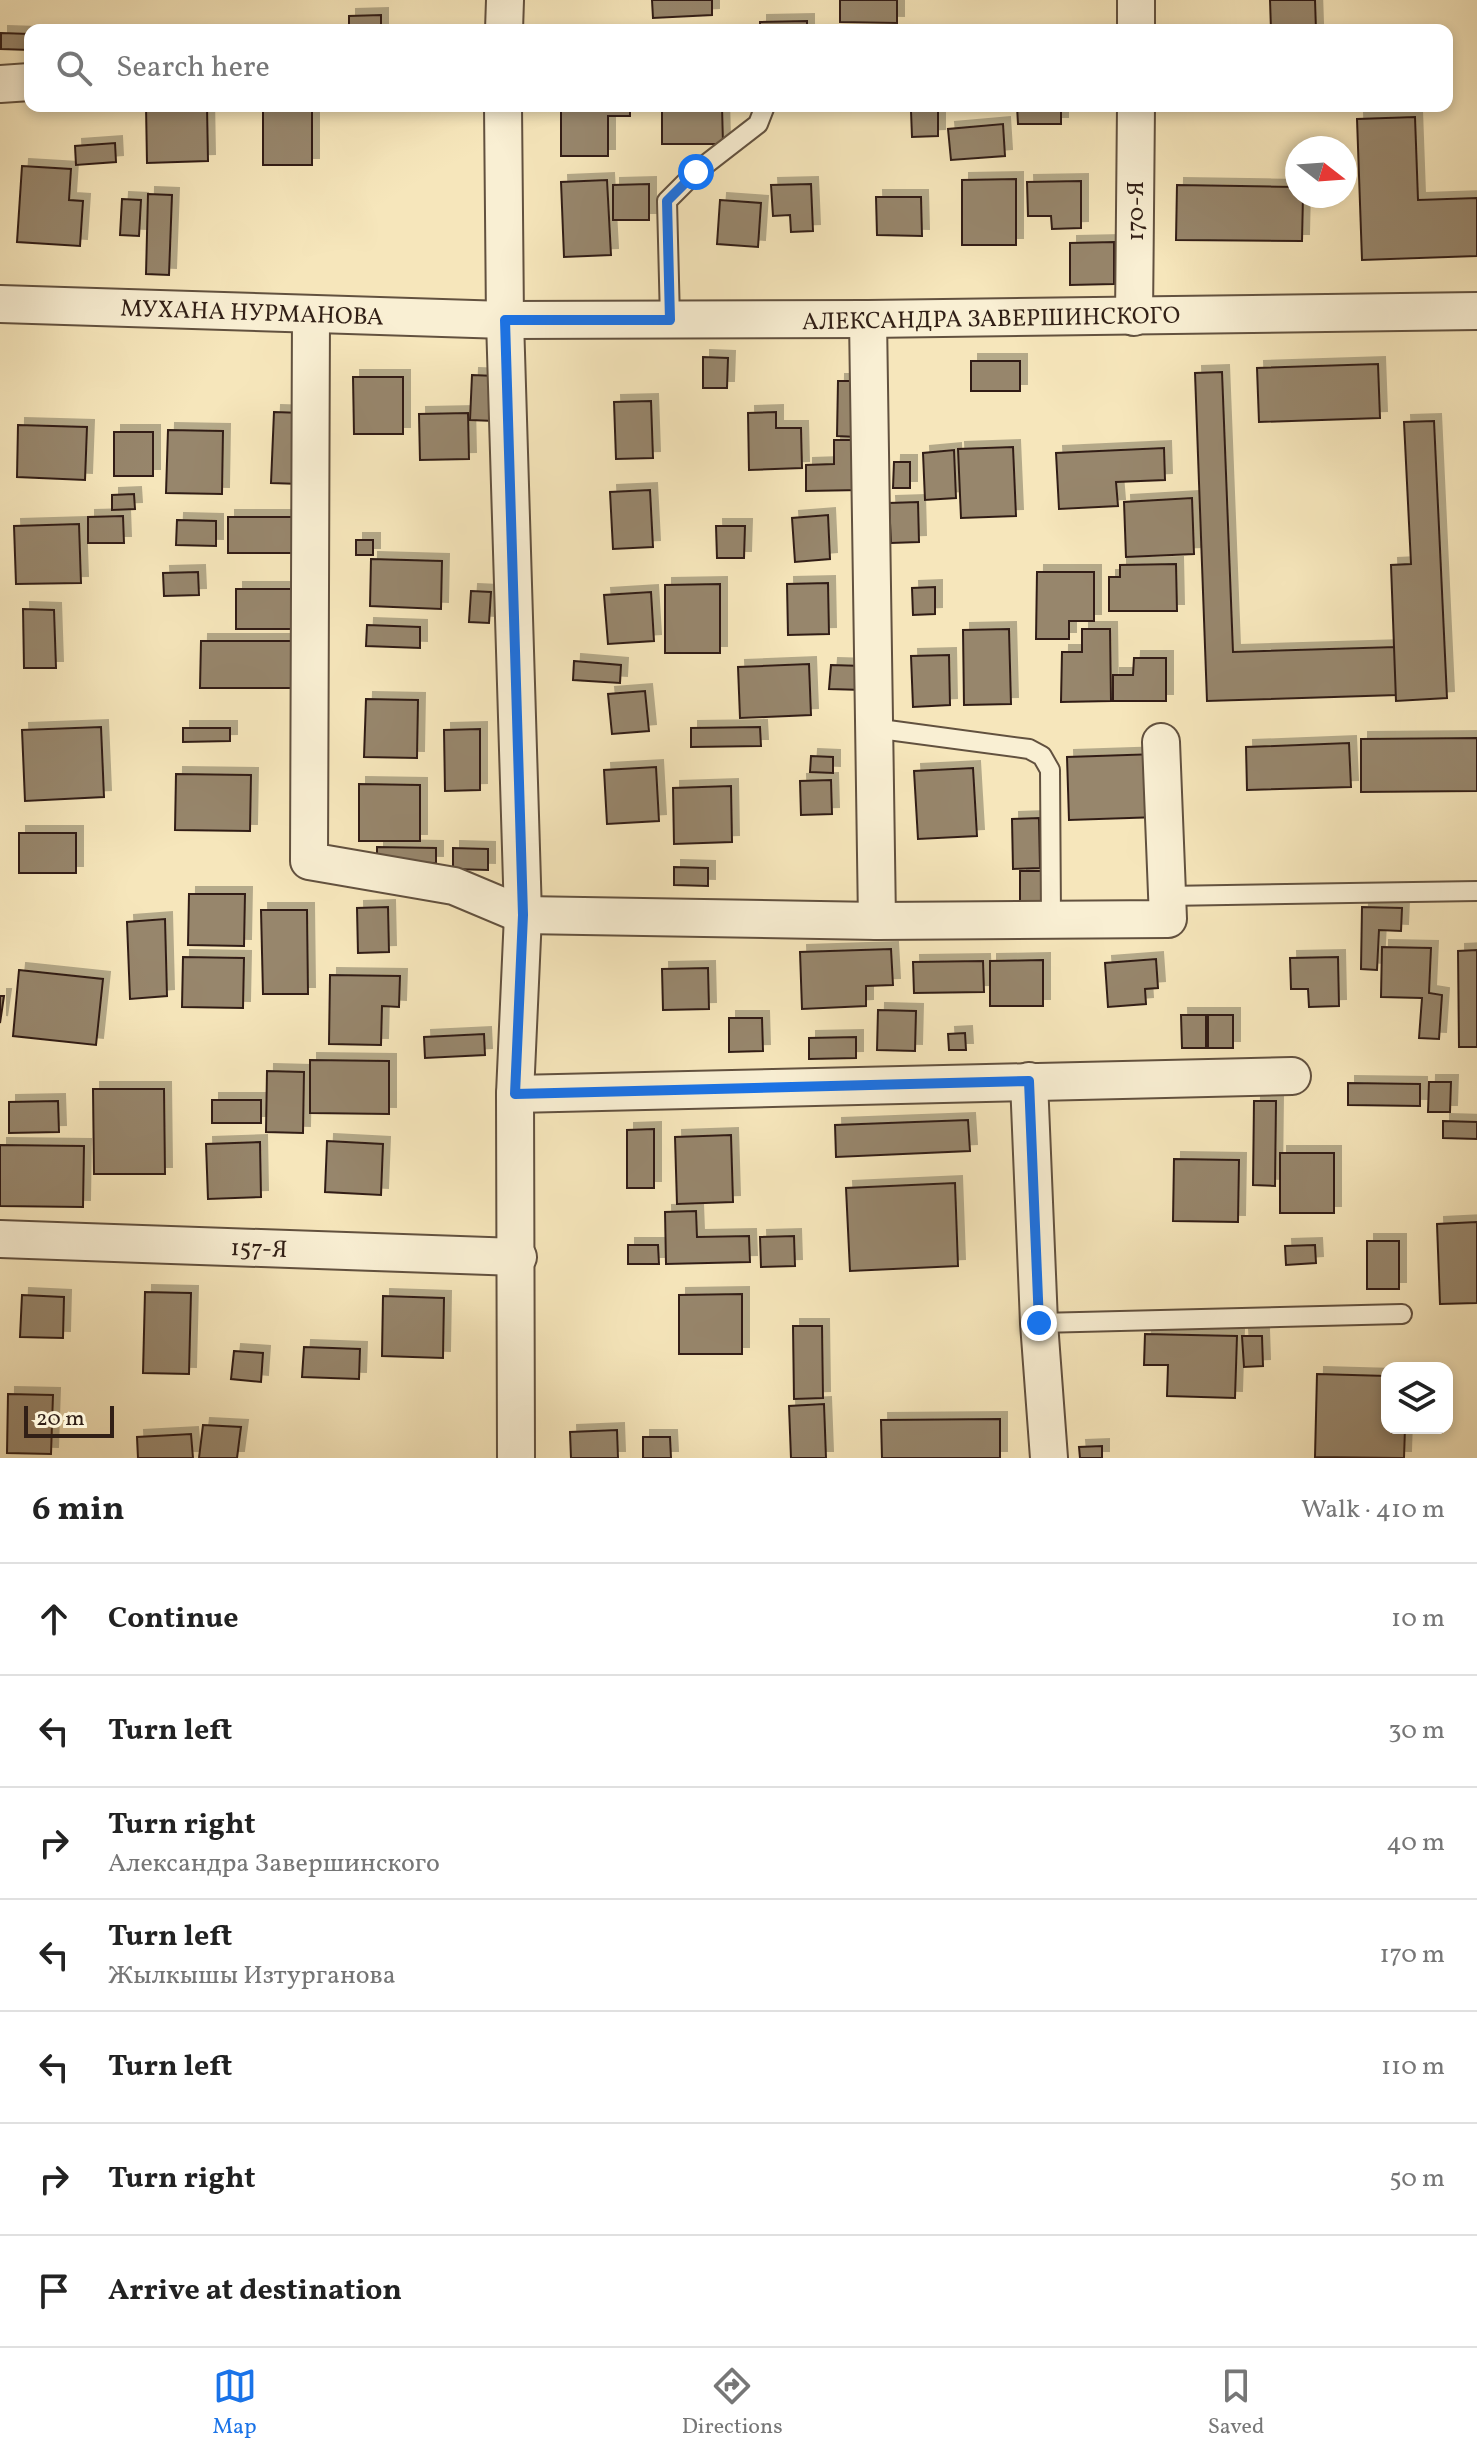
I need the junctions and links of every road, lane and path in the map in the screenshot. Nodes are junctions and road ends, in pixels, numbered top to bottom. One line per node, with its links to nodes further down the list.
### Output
1 (505, 0): 3 (street)
2 (1136, 0): 4 (street)
3 (504, 24)
4 (1136, 24)
5 (24, 82): 6 (street)
6 (0, 84)
7 (503, 112): 15 (street)
8 (763, 112): 16 (lane)
9 (1136, 112): 13 (street, 170-Я)
10 (0, 304): 12 (street, МУХАНА НУРМАНОВА)
11 (1477, 311): 13 (street, АЛЕКСАНДРА ЗАВЕРШИНСКОГО)
12 (311, 314): 15 (street, МУХАНА НУРМАНОВА); 21 (street)
13 (1134, 317): 14 (street, АЛЕКСАНДРА ЗАВЕРШИНСКОГО)
14 (868, 319): 16 (street, АЛЕКСАНДРА ЗАВЕРШИНСКОГО); 17 (street)
15 (505, 320): 16 (street, АЛЕКСАНДРА ЗАВЕРШИНСКОГО); 21 (street)
16 (670, 320)
17 (873, 728): 22 (lane); 23 (street)
18 (1161, 742): 20 (street)
19 (1477, 891): 20 (lane)
20 (1166, 896): 22 (street)
21 (523, 915): 23 (street); 26 (street)
22 (1051, 918): 23 (street)
23 (877, 921)
24 (1292, 1076): 25 (street)
25 (1029, 1081): 26 (street); 30 (street)
26 (515, 1094): 28 (street)
27 (0, 1239): 28 (street, 157-Я)
28 (518, 1257): 31 (street)
29 (1402, 1314): 30 (lane)
30 (1039, 1323): 32 (street)
31 (516, 1458)
32 (1049, 1458)

